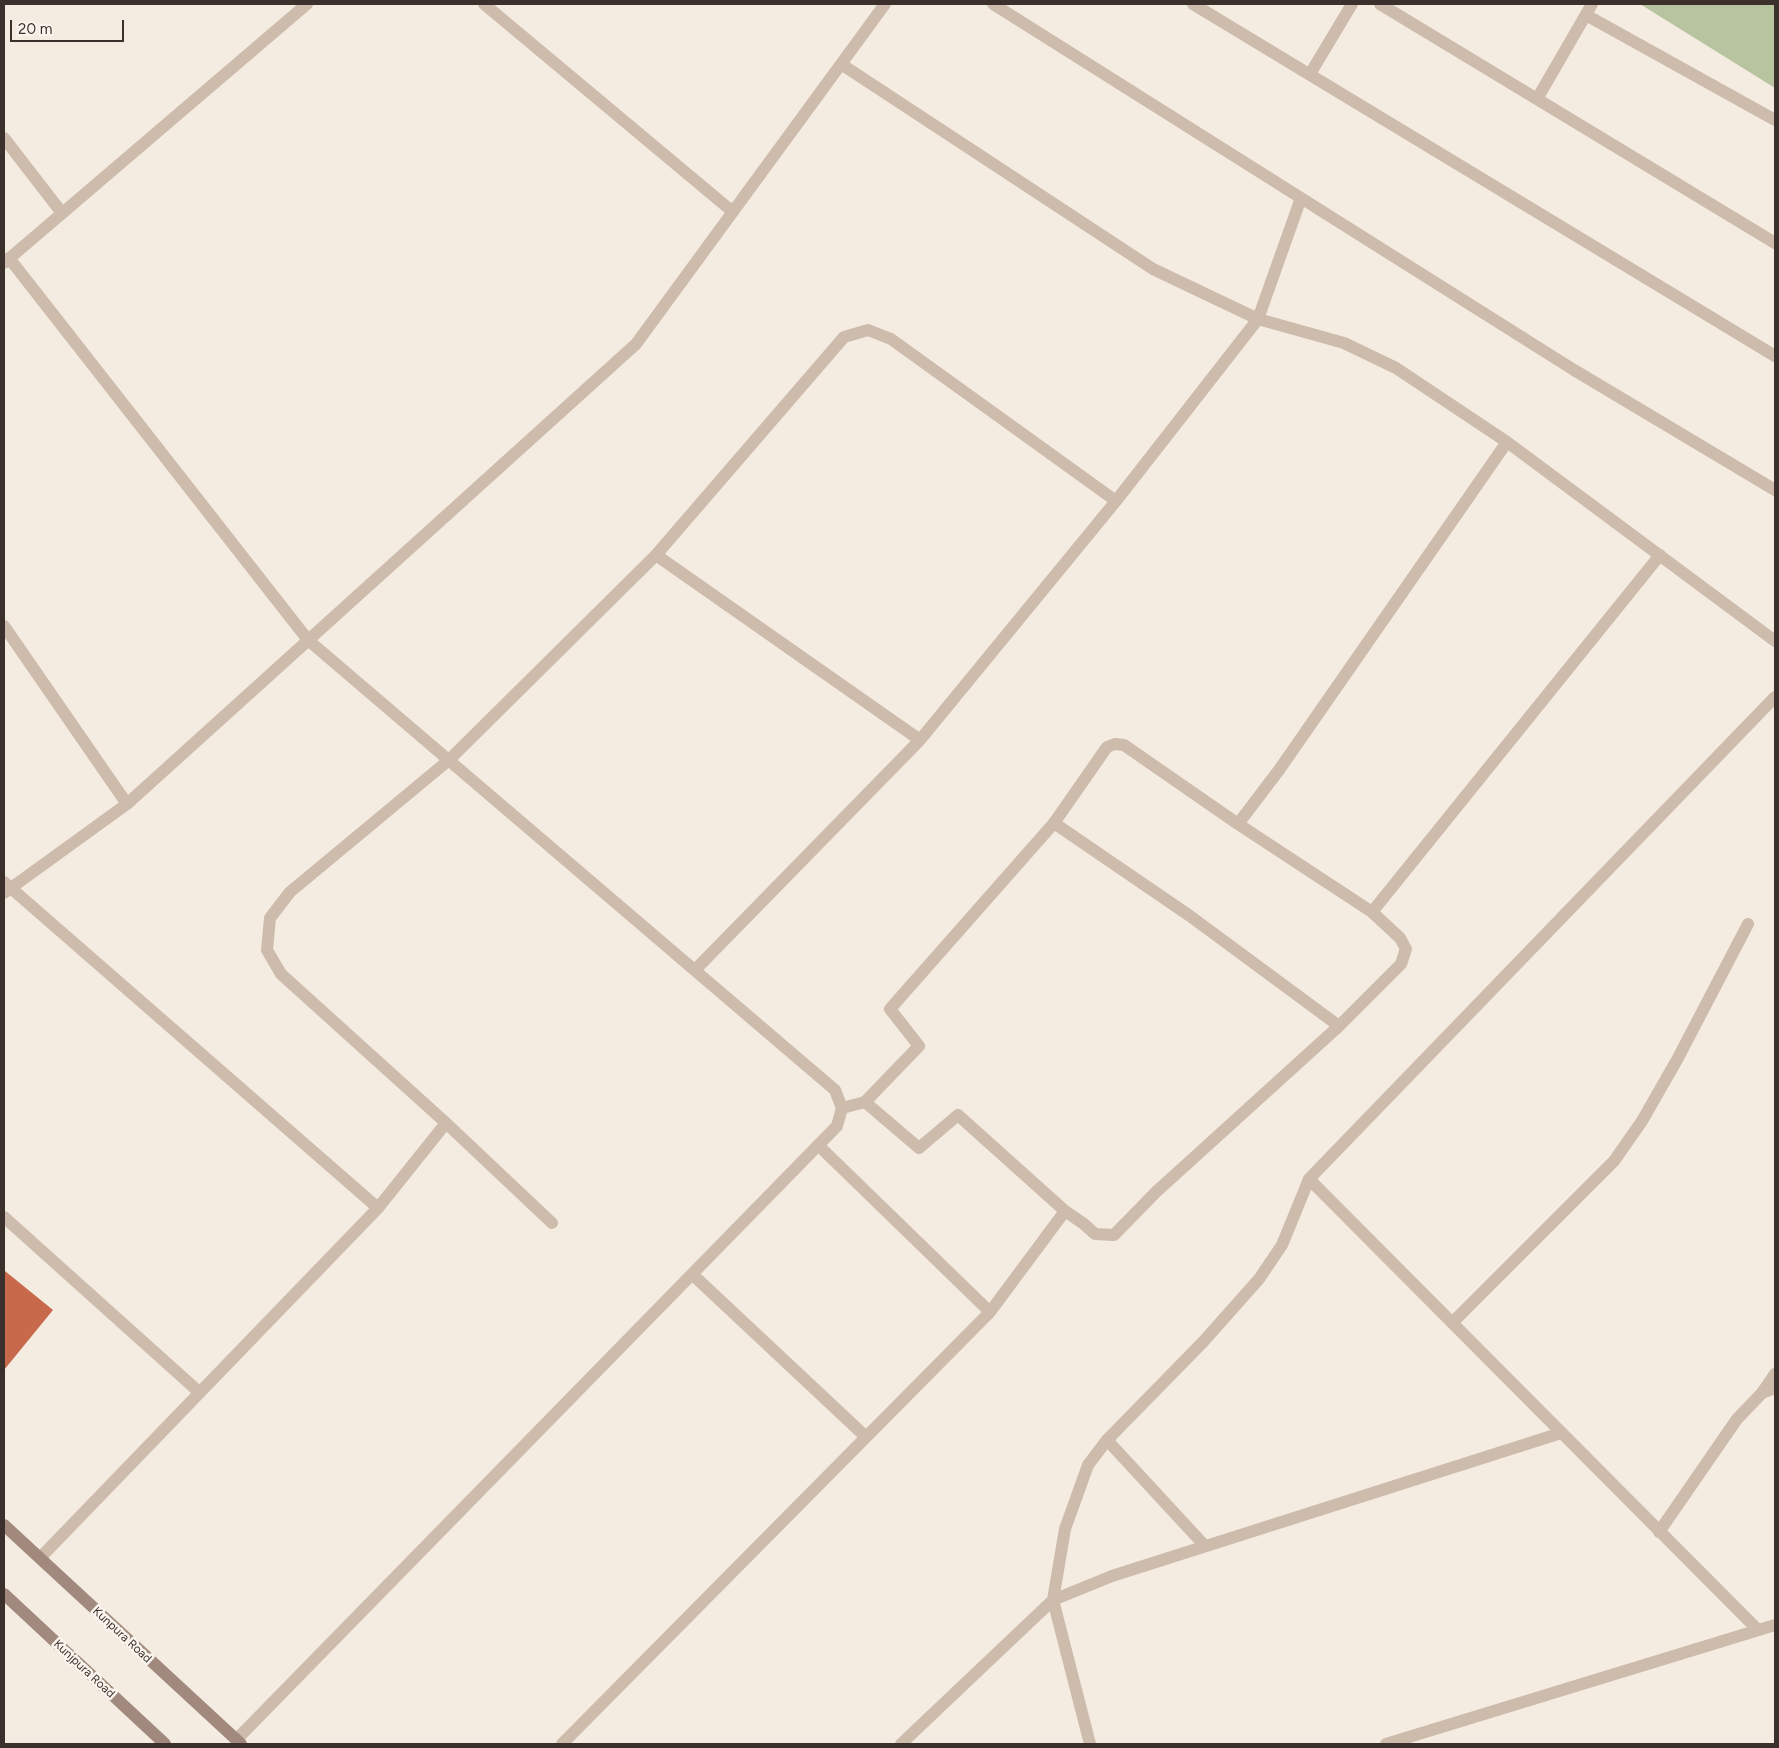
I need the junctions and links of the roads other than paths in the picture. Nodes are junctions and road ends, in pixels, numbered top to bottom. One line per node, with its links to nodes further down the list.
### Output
1 (307, 4): 16 (street)
2 (484, 4): 15 (street)
3 (885, 4): 9 (street)
4 (993, 4): 14 (street)
5 (1193, 4): 10 (street)
6 (1352, 4): 10 (street)
7 (1380, 4): 11 (street)
8 (1589, 9): 11 (street); 12 (street)
9 (841, 64): 15 (street); 19 (street)
10 (1310, 74): 20 (street)
11 (1537, 98): 17 (street)
12 (1775, 120)
13 (4, 138): 16 (street)
14 (1301, 198): 19 (street); 22 (street)
15 (733, 212): 27 (street)
16 (62, 213): 18 (street)
17 (1775, 242)
18 (7, 260): 27 (street)
19 (1258, 319): 21 (street); 23 (street)
20 (1775, 356)
21 (1507, 442): 25 (street); 34 (street)
22 (1775, 490)
23 (1116, 501): 24 (street); 30 (street)
24 (656, 554): 30 (street); 31 (street)
25 (1660, 555): 28 (street); 36 (street)
26 (4, 626): 32 (street)
27 (308, 640): 31 (street); 32 (street)
28 (1775, 641)
29 (1775, 697): 44 (street)
30 (920, 740): 38 (street)
31 (449, 760): 38 (street); 42 (street)
32 (127, 804): 35 (street)
33 (1054, 823): 34 (street); 39 (street); 40 (street)
34 (1238, 824): 36 (street)
35 (6, 888): 45 (street)
36 (1372, 912): 39 (street)
37 (1748, 924): 51 (street)
38 (695, 970): 41 (street)
39 (1339, 1026): 46 (street)
40 (865, 1102): 41 (street); 46 (street)
41 (842, 1108): 43 (street)
42 (446, 1124): 45 (street); 48 (street)
43 (818, 1145): 49 (street); 50 (street)
44 (1309, 1179): 51 (street); 58 (street)
45 (378, 1208): 54 (street)
46 (1065, 1211): 50 (street)
47 (4, 1217): 54 (street)
48 (552, 1224)
49 (692, 1274): 57 (street); 67 (street)
50 (990, 1312): 57 (street)
51 (1452, 1323): 56 (street)
52 (1775, 1374): 55 (street)
53 (1775, 1388): 55 (street)
54 (199, 1392): 62 (street)
55 (1762, 1393): 60 (street)
56 (1562, 1433): 60 (street); 61 (street)
57 (866, 1437): 70 (street)
58 (1107, 1440): 61 (street); 64 (street)
59 (4, 1525): 62 (street, Kunpura Road)
60 (1659, 1532): 66 (street)
61 (1205, 1546): 64 (street)
62 (40, 1558): 67 (street, Kunpura Road)
63 (4, 1594): 69 (street, Kunjpura Road)
64 (1053, 1600): 71 (street); 72 (street)
65 (1775, 1625): 66 (street)
66 (1758, 1630): 68 (street)
67 (239, 1742)
68 (1405, 1742): 73 (street)
69 (164, 1744)
70 (562, 1744)
71 (901, 1744)
72 (1090, 1744)
73 (1386, 1744)

